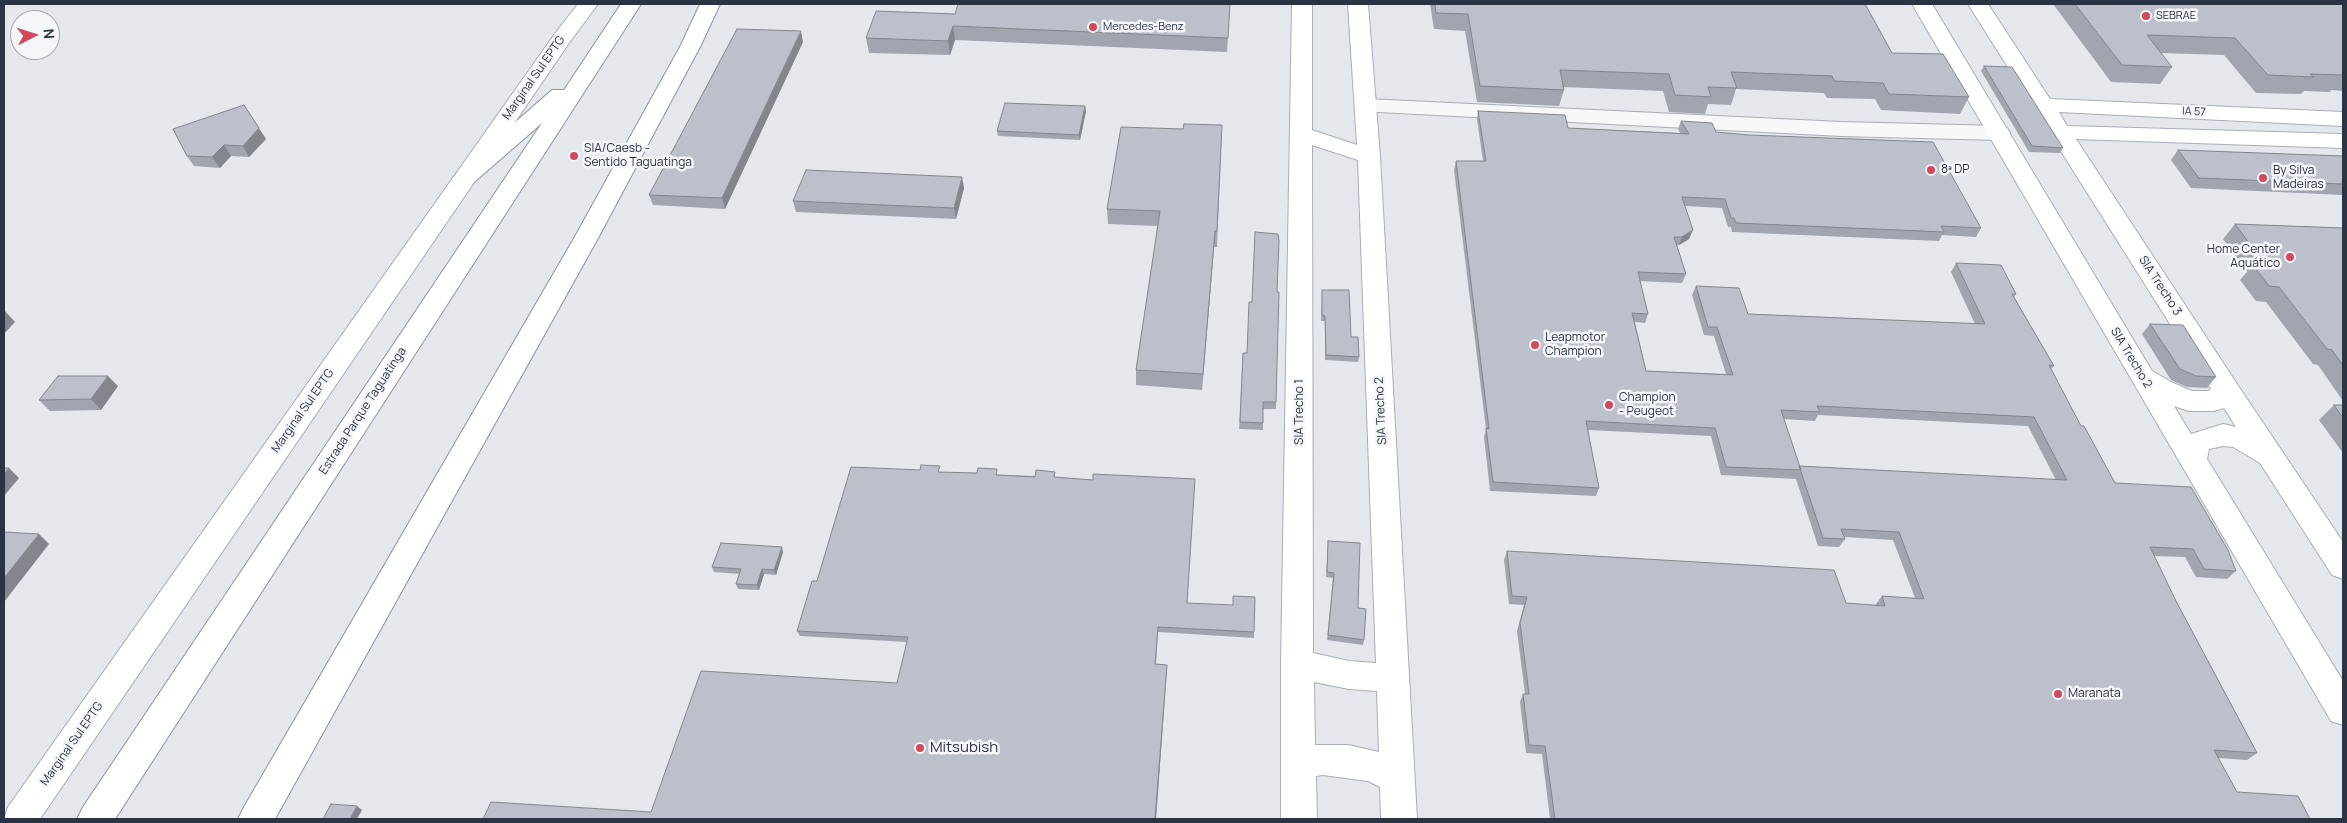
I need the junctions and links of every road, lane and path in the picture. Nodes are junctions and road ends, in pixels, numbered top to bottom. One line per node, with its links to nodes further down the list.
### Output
1 (588, 4): 21 (main road, Marginal Sul EPTG)
2 (631, 4): 10 (main road, Estrada Parque Taguatinga)
3 (710, 4): 9 (main road)
4 (723, 4): 9 (main road)
5 (1302, 4): 17 (main road, SIA Trecho 1)
6 (1358, 4): 12 (main road, SIA Trecho 2)
7 (1922, 4): 16 (main road, SIA Trecho 2)
8 (1978, 4): 11 (main road, SIA Trecho 3)
9 (691, 45): 34 (main road)
10 (584, 74): 21 (main road); 33 (main road, Estrada Parque Taguatinga)
11 (2044, 105): 13 (main road, IA 57); 15 (main road, SIA Trecho 3)
12 (1366, 106): 16 (street); 20 (main road, SIA Trecho 2)
13 (2188, 112): 14 (main road, IA 57); 18 (main road)
14 (2343, 119)
15 (2061, 132): 18 (main road, IA 57); 23 (main road, SIA Trecho 3)
16 (2000, 133): 22 (main road, SIA Trecho 2)
17 (1302, 134): 20 (main road); 27 (main road, SIA Trecho 1)
18 (2206, 136): 19 (main road, IA 57)
19 (2343, 141)
20 (1369, 156): 28 (main road, SIA Trecho 2)
21 (464, 179): 32 (main road, Marginal Sul EPTG)
22 (2143, 378): 23 (main road); 24 (main road, SIA Trecho 2)
23 (2227, 391): 25 (main road, SIA Trecho 3)
24 (2192, 458): 25 (main road); 29 (main road, SIA Trecho 2)
25 (2274, 458): 26 (main road, SIA Trecho 3)
26 (2343, 566)
27 (1297, 663): 28 (main road); 30 (main road, SIA Trecho 1)
28 (1393, 675): 31 (main road, SIA Trecho 2)
29 (2343, 710)
30 (1300, 763): 31 (main road); 35 (main road, SIA Trecho 1)
31 (1396, 778): 36 (main road, SIA Trecho 2)
32 (20, 819)
33 (95, 819)
34 (256, 819)
35 (1299, 819)
36 (1399, 819)

